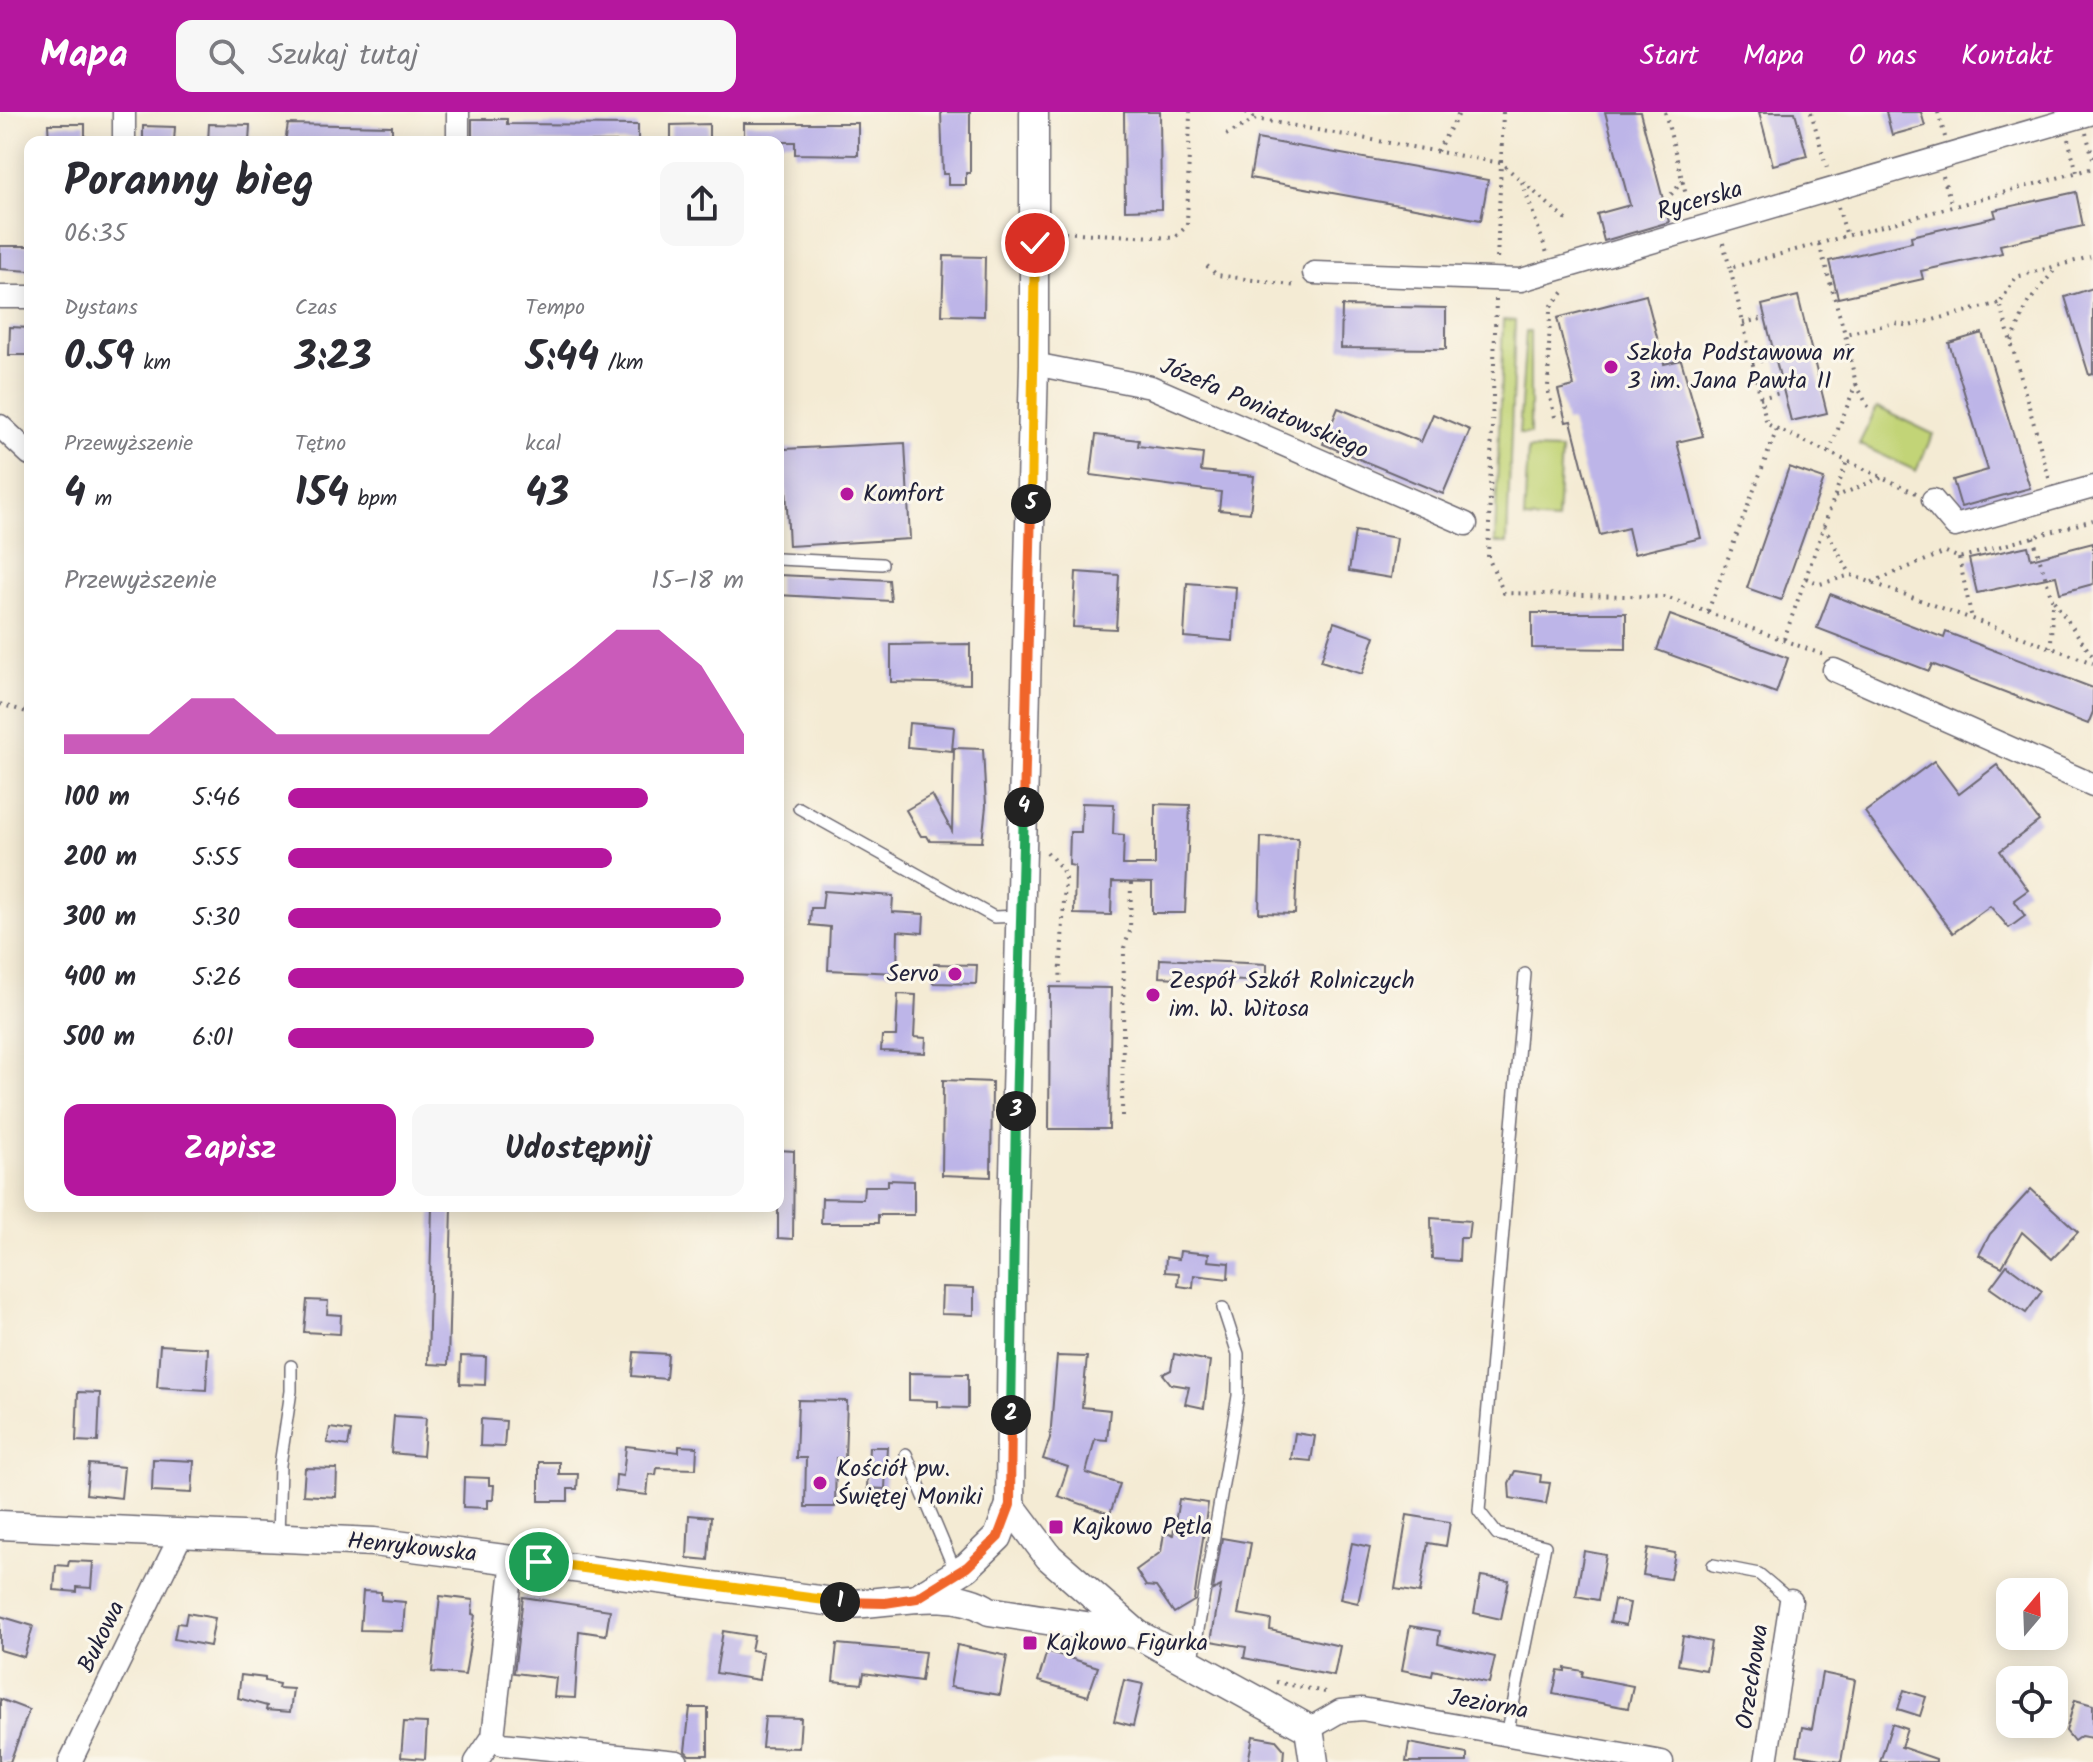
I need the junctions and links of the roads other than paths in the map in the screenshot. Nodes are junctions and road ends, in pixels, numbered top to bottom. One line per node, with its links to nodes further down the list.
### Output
1 (124, 112): 5 (street)
2 (458, 112): 6 (street)
3 (1034, 112): 10 (street, Henrykowska)
4 (2093, 113): 7 (street, Rycerska)
5 (124, 136)
6 (458, 136)
7 (1307, 280)
8 (0, 297): 9 (street)
9 (24, 297)
10 (1034, 364): 15 (street, Józefa Poniatowskiego); 21 (street, Henrykowska)
11 (0, 426): 12 (street)
12 (24, 448)
13 (2093, 487): 14 (street)
14 (1933, 500)
15 (1466, 524)
16 (784, 559): 17 (lane)
17 (882, 564)
18 (1830, 663): 19 (street)
19 (2093, 785)
20 (799, 808): 21 (lane)
21 (1020, 916): 26 (street, Henrykowska)
22 (1525, 974): 43 (lane)
23 (1223, 1308): 41 (lane)
24 (291, 1366): 30 (lane)
25 (906, 1454): 34 (lane)
26 (1010, 1505): 29 (street, Henrykowska); 31 (street)
27 (0, 1525): 28 (street, Henrykowska)
28 (181, 1535): 30 (street, Henrykowska); 45 (street, Bukowa)
29 (998, 1537): 31 (street); 34 (street, Henrykowska)
30 (278, 1538): 32 (street, Henrykowska)
31 (1049, 1557): 35 (street)
32 (513, 1559): 36 (street, Henrykowska); 44 (street)
33 (1713, 1565): 38 (lane)
34 (962, 1570): 36 (street, Henrykowska); 37 (street)
35 (1096, 1594): 39 (street); 40 (street)
36 (917, 1598): 37 (street, Henrykowska)
37 (974, 1601): 39 (street, Henrykowska)
38 (1791, 1601): 50 (street, Orzechowa)
39 (1075, 1626): 40 (street, Henrykowska)
40 (1137, 1634): 41 (street)
41 (1188, 1664): 42 (street)
42 (1309, 1729): 43 (street, Jeziorna); 48 (street)
43 (1507, 1735): 49 (street, Jeziorna)
44 (493, 1737): 46 (street); 47 (street)
45 (70, 1762)
46 (476, 1762)
47 (677, 1762)
48 (1314, 1762)
49 (1662, 1762)
50 (1766, 1762)

